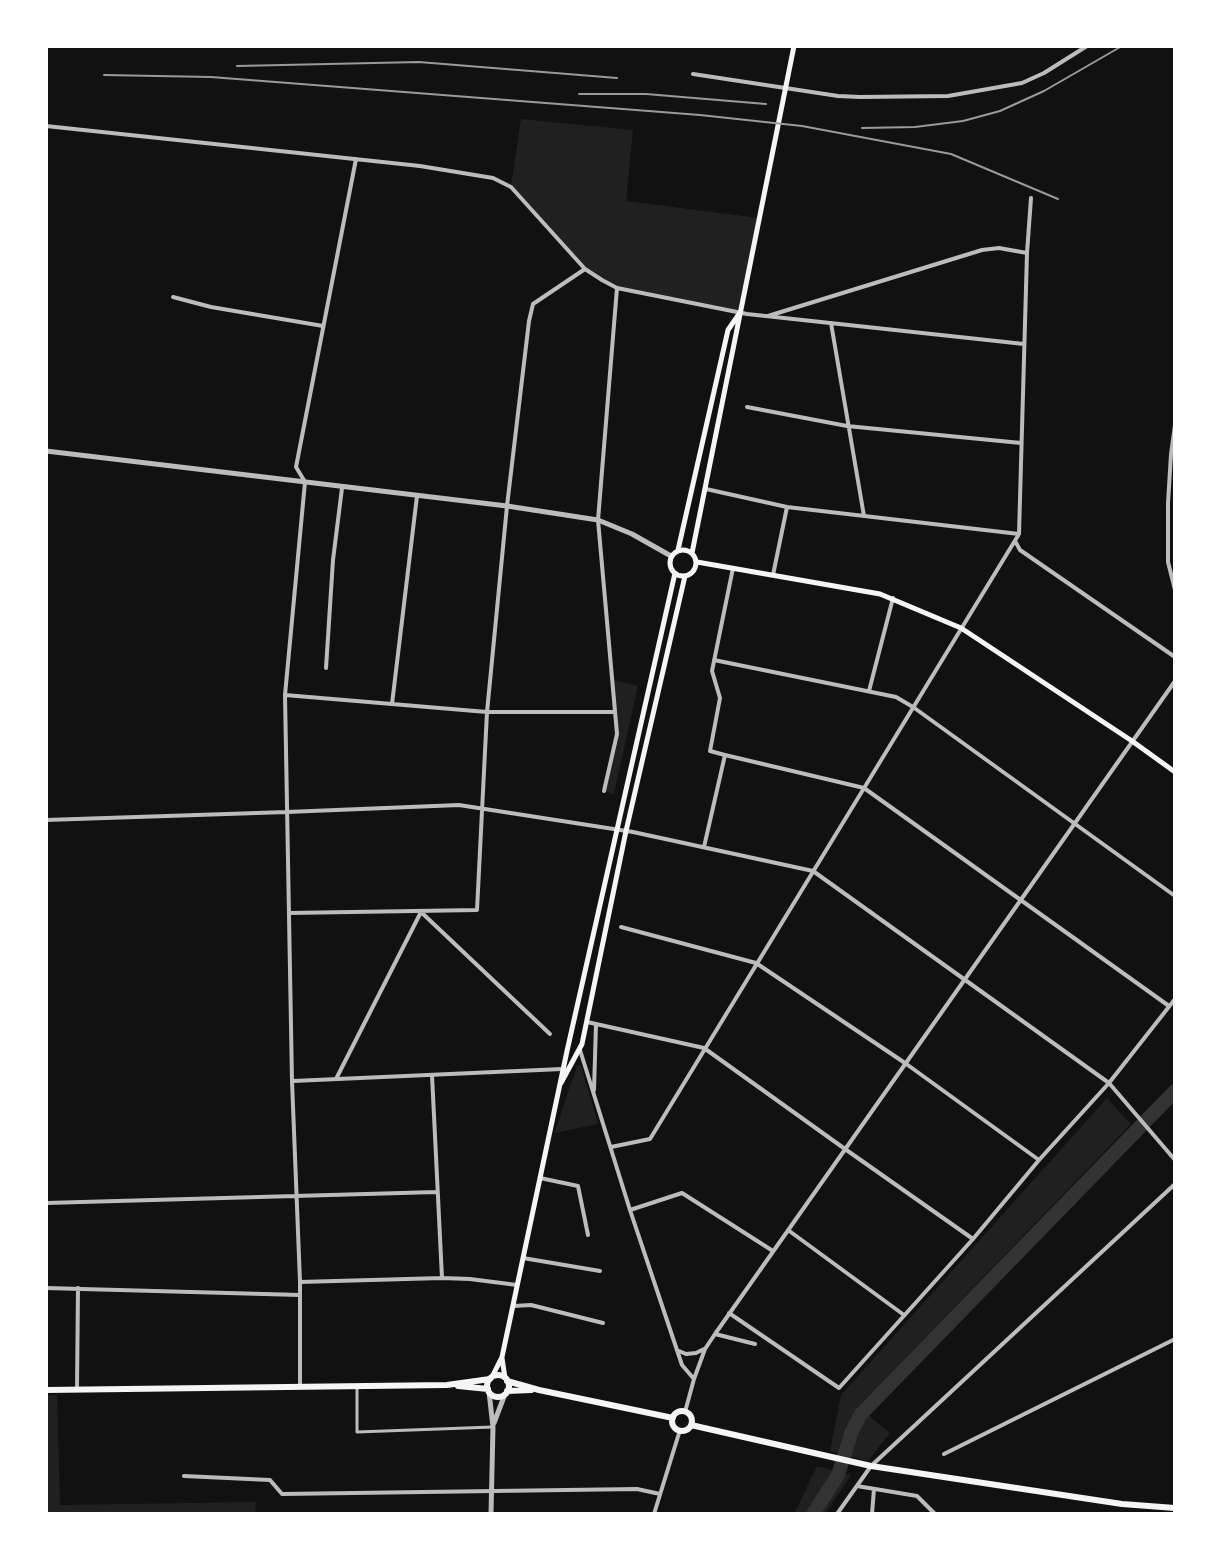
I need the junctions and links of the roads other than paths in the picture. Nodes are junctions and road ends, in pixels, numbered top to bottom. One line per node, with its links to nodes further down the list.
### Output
1 (794, 46): 4 (main road)
2 (1087, 46): 4 (street)
3 (693, 74): 4 (street)
4 (786, 88): 12 (main road)
5 (46, 126): 6 (street)
6 (356, 159): 9 (street); 15 (street)
7 (1031, 198): 8 (street)
8 (1027, 253): 13 (street); 16 (street)
9 (585, 269): 10 (street); 26 (street)
10 (617, 288): 12 (street); 29 (street)
11 (173, 297): 15 (street)
12 (740, 313): 13 (street); 24 (main road); 32 (main road)
13 (766, 316): 14 (street)
14 (831, 323): 16 (street); 19 (street)
15 (323, 326): 22 (street)
16 (1024, 344): 20 (street)
17 (747, 407): 19 (street)
18 (1175, 425): 40 (street)
19 (847, 426): 20 (street); 28 (street)
20 (1021, 443): 30 (street)
21 (46, 451): 22 (street)
22 (305, 482): 23 (street); 48 (street)
23 (342, 488): 25 (street); 45 (street)
24 (706, 489): 27 (street); 33 (main road)
25 (417, 496): 26 (street); 49 (street)
26 (507, 506): 29 (street); 51 (street)
27 (787, 507): 28 (street); 38 (street)
28 (864, 516): 30 (street)
29 (598, 520): 34 (street); 52 (street)
30 (1019, 534): 31 (street)
31 (1015, 541): 42 (street); 43 (street)
32 (678, 550): 33 (main road); 34 (main road)
33 (692, 553): 35 (main road)
34 (671, 556): 37 (main road)
35 (697, 562): 36 (main road); 39 (main road)
36 (733, 568): 38 (main road); 44 (street)
37 (675, 573): 39 (main road); 62 (main road)
38 (773, 575): 41 (main road)
39 (685, 576): 63 (main road)
40 (1175, 590)
41 (893, 598): 42 (main road); 47 (street)
42 (961, 628): 50 (street); 53 (main road)
43 (1175, 657)
44 (714, 660): 47 (street); 54 (street)
45 (326, 668)
46 (1175, 681): 53 (street)
47 (869, 691): 50 (street)
48 (285, 695): 49 (street); 59 (street)
49 (392, 704): 51 (street)
50 (913, 707): 56 (street); 61 (street)
51 (487, 712): 52 (street); 58 (street)
52 (615, 712): 57 (street)
53 (1132, 741): 55 (main road); 61 (street)
54 (725, 755): 56 (street); 64 (street)
55 (1175, 772)
56 (864, 788): 65 (street); 67 (street)
57 (604, 791)
58 (481, 807): 59 (street); 62 (street); 68 (street)
59 (287, 812): 60 (street); 69 (street)
60 (46, 820)
61 (1074, 824): 66 (street); 67 (street)
62 (617, 829): 63 (street); 78 (main road)
63 (626, 831): 64 (street); 75 (main road)
64 (704, 847): 65 (street)
65 (813, 871): 71 (street); 72 (street)
66 (1175, 896)
67 (1021, 900): 72 (street); 74 (street)
68 (421, 912): 69 (street); 77 (street); 84 (street)
69 (289, 913): 85 (street)
70 (621, 927): 71 (street)
71 (756, 963): 80 (street); 81 (street)
72 (964, 980): 81 (street); 86 (street)
73 (1175, 999): 74 (street)
74 (1169, 1006): 86 (street)
75 (587, 1022): 76 (street); 79 (main road)
76 (596, 1024): 80 (street); 88 (street)
77 (550, 1034)
78 (569, 1040): 79 (main road); 82 (main road)
79 (581, 1047): 87 (main road); 88 (street)
80 (704, 1048): 89 (street); 90 (street)
81 (905, 1063): 90 (street); 91 (street)
82 (562, 1069): 83 (street); 87 (main road)
83 (432, 1075): 84 (street); 95 (street)
84 (336, 1079): 85 (street)
85 (292, 1081): 96 (street)
86 (1109, 1083): 91 (street); 92 (street)
87 (559, 1087): 93 (main road)
88 (594, 1096): 89 (street)
89 (611, 1147): 98 (street)
90 (845, 1149): 99 (street); 101 (street)
91 (1039, 1160): 101 (street)
92 (1175, 1160)
93 (540, 1178): 100 (street); 103 (main road)
94 (1175, 1184): 138 (street)
95 (437, 1192): 96 (street); 105 (street)
96 (297, 1197): 97 (street); 106 (street)
97 (46, 1203)
98 (630, 1210): 102 (street); 119 (street)
99 (788, 1230): 102 (street); 113 (street)
100 (588, 1235)
101 (973, 1239): 113 (street)
102 (773, 1251): 112 (street)
103 (523, 1258): 104 (street); 107 (main road)
104 (600, 1271)
105 (442, 1278): 106 (street); 107 (street)
106 (300, 1282): 110 (street)
107 (517, 1285): 111 (main road)
108 (46, 1288): 109 (street)
109 (78, 1288): 110 (street); 127 (street)
110 (300, 1295): 125 (street)
111 (513, 1306): 114 (street); 120 (main road)
112 (729, 1313): 113 (street); 115 (street)
113 (904, 1315)
114 (603, 1323)
115 (715, 1334): 117 (street); 118 (street)
116 (1175, 1339): 137 (street)
117 (755, 1344)
118 (705, 1349): 119 (street); 122 (street)
119 (677, 1350): 122 (street)
120 (502, 1357): 121 (main road); 123 (main road)
121 (491, 1378): 123 (main road); 124 (main road); 130 (main road)
122 (694, 1379): 132 (street)
123 (506, 1380): 129 (main road); 131 (main road)
124 (447, 1385): 126 (main road); 130 (main road)
125 (300, 1386): 126 (main road); 127 (main road)
126 (357, 1386): 135 (street)
127 (77, 1389): 128 (main road)
128 (46, 1390)
129 (539, 1390): 131 (main road); 133 (main road)
130 (488, 1391): 131 (main road); 135 (street)
131 (506, 1393): 135 (street)
132 (685, 1412): 133 (main road); 134 (main road)
133 (673, 1418): 136 (main road)
134 (691, 1425): 136 (main road); 138 (main road)
135 (493, 1427): 142 (street)
136 (680, 1430): 143 (street)
137 (944, 1454)
138 (871, 1466): 140 (street); 144 (main road)
139 (184, 1476): 142 (street)
140 (857, 1486): 141 (street); 149 (street)
141 (874, 1489): 150 (street); 151 (street)
142 (491, 1492): 143 (street); 147 (street)
143 (660, 1494): 148 (street)
144 (1122, 1504): 145 (main road); 152 (street)
145 (1159, 1506): 146 (main road); 153 (street)
146 (1175, 1508)
147 (491, 1514)
148 (654, 1514)
149 (837, 1514)
150 (872, 1514)
151 (935, 1514)
152 (1120, 1514)
153 (1166, 1514)

